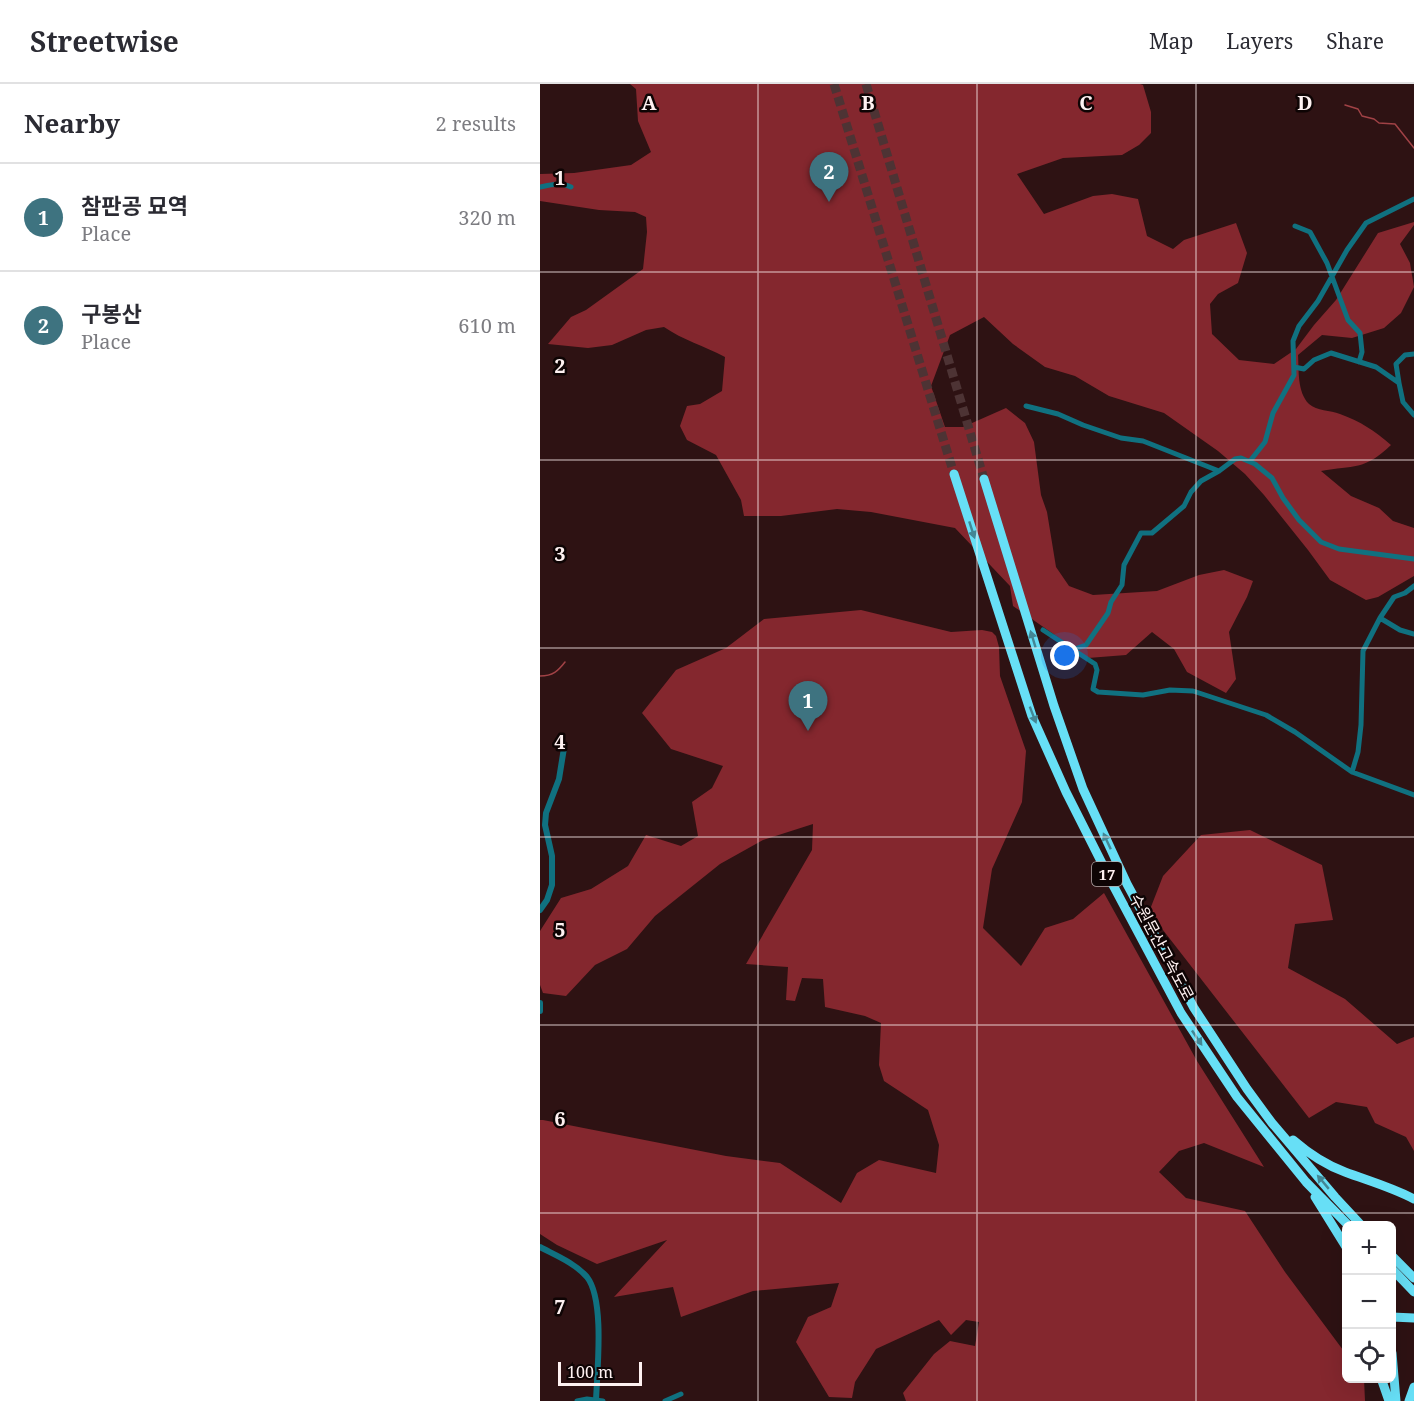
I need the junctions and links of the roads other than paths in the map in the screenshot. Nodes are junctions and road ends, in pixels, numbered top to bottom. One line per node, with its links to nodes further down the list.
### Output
1 (540, 187): 2 (street)
2 (571, 187)
3 (1414, 198): 5 (street)
4 (1295, 226): 5 (street)
5 (1332, 277): 7 (street); 8 (street)
6 (1414, 354): 9 (street)
7 (1359, 362): 8 (street); 9 (street)
8 (1294, 367): 12 (street)
9 (1399, 383): 11 (street)
10 (1026, 406): 13 (street)
11 (1414, 415)
12 (1250, 461): 13 (street); 16 (street)
13 (1219, 471): 21 (street)
14 (954, 474): 29 (highway, 수원문산고속도로 / 17, one-way to 29)
15 (984, 479): 28 (highway, 수원문산고속도로 / 17, one-way to 15)
16 (1414, 560)
17 (1414, 586): 18 (street)
18 (1380, 618): 20 (street); 23 (street)
19 (1043, 630): 21 (street)
20 (1414, 634)
21 (1072, 650): 23 (street)
22 (564, 748): 25 (street)
23 (1352, 772): 24 (street)
24 (1414, 795)
25 (540, 910)
26 (540, 1002): 27 (street)
27 (540, 1011)
28 (1272, 1123): 30 (highway); 32 (highway, 수원문산고속도로 / 17, one-way to 28)
29 (1306, 1182): 31 (highway, 수원문산고속도로 / 17); 33 (highway)
30 (1414, 1199)
31 (1344, 1221)
32 (1357, 1221)
33 (1342, 1239)
34 (540, 1247): 46 (street)
35 (1396, 1260): 37 (highway)
36 (1396, 1273): 38 (highway)
37 (1414, 1278)
38 (1414, 1292)
39 (1396, 1317): 40 (highway)
40 (1414, 1318)
41 (1383, 1383): 49 (highway)
42 (1394, 1383): 50 (highway)
43 (1414, 1387): 51 (highway)
44 (681, 1394): 48 (street)
45 (577, 1401): 46 (street)
46 (596, 1401): 47 (street)
47 (603, 1401)
48 (665, 1401)
49 (1389, 1401)
50 (1396, 1401)
51 (1412, 1401)

